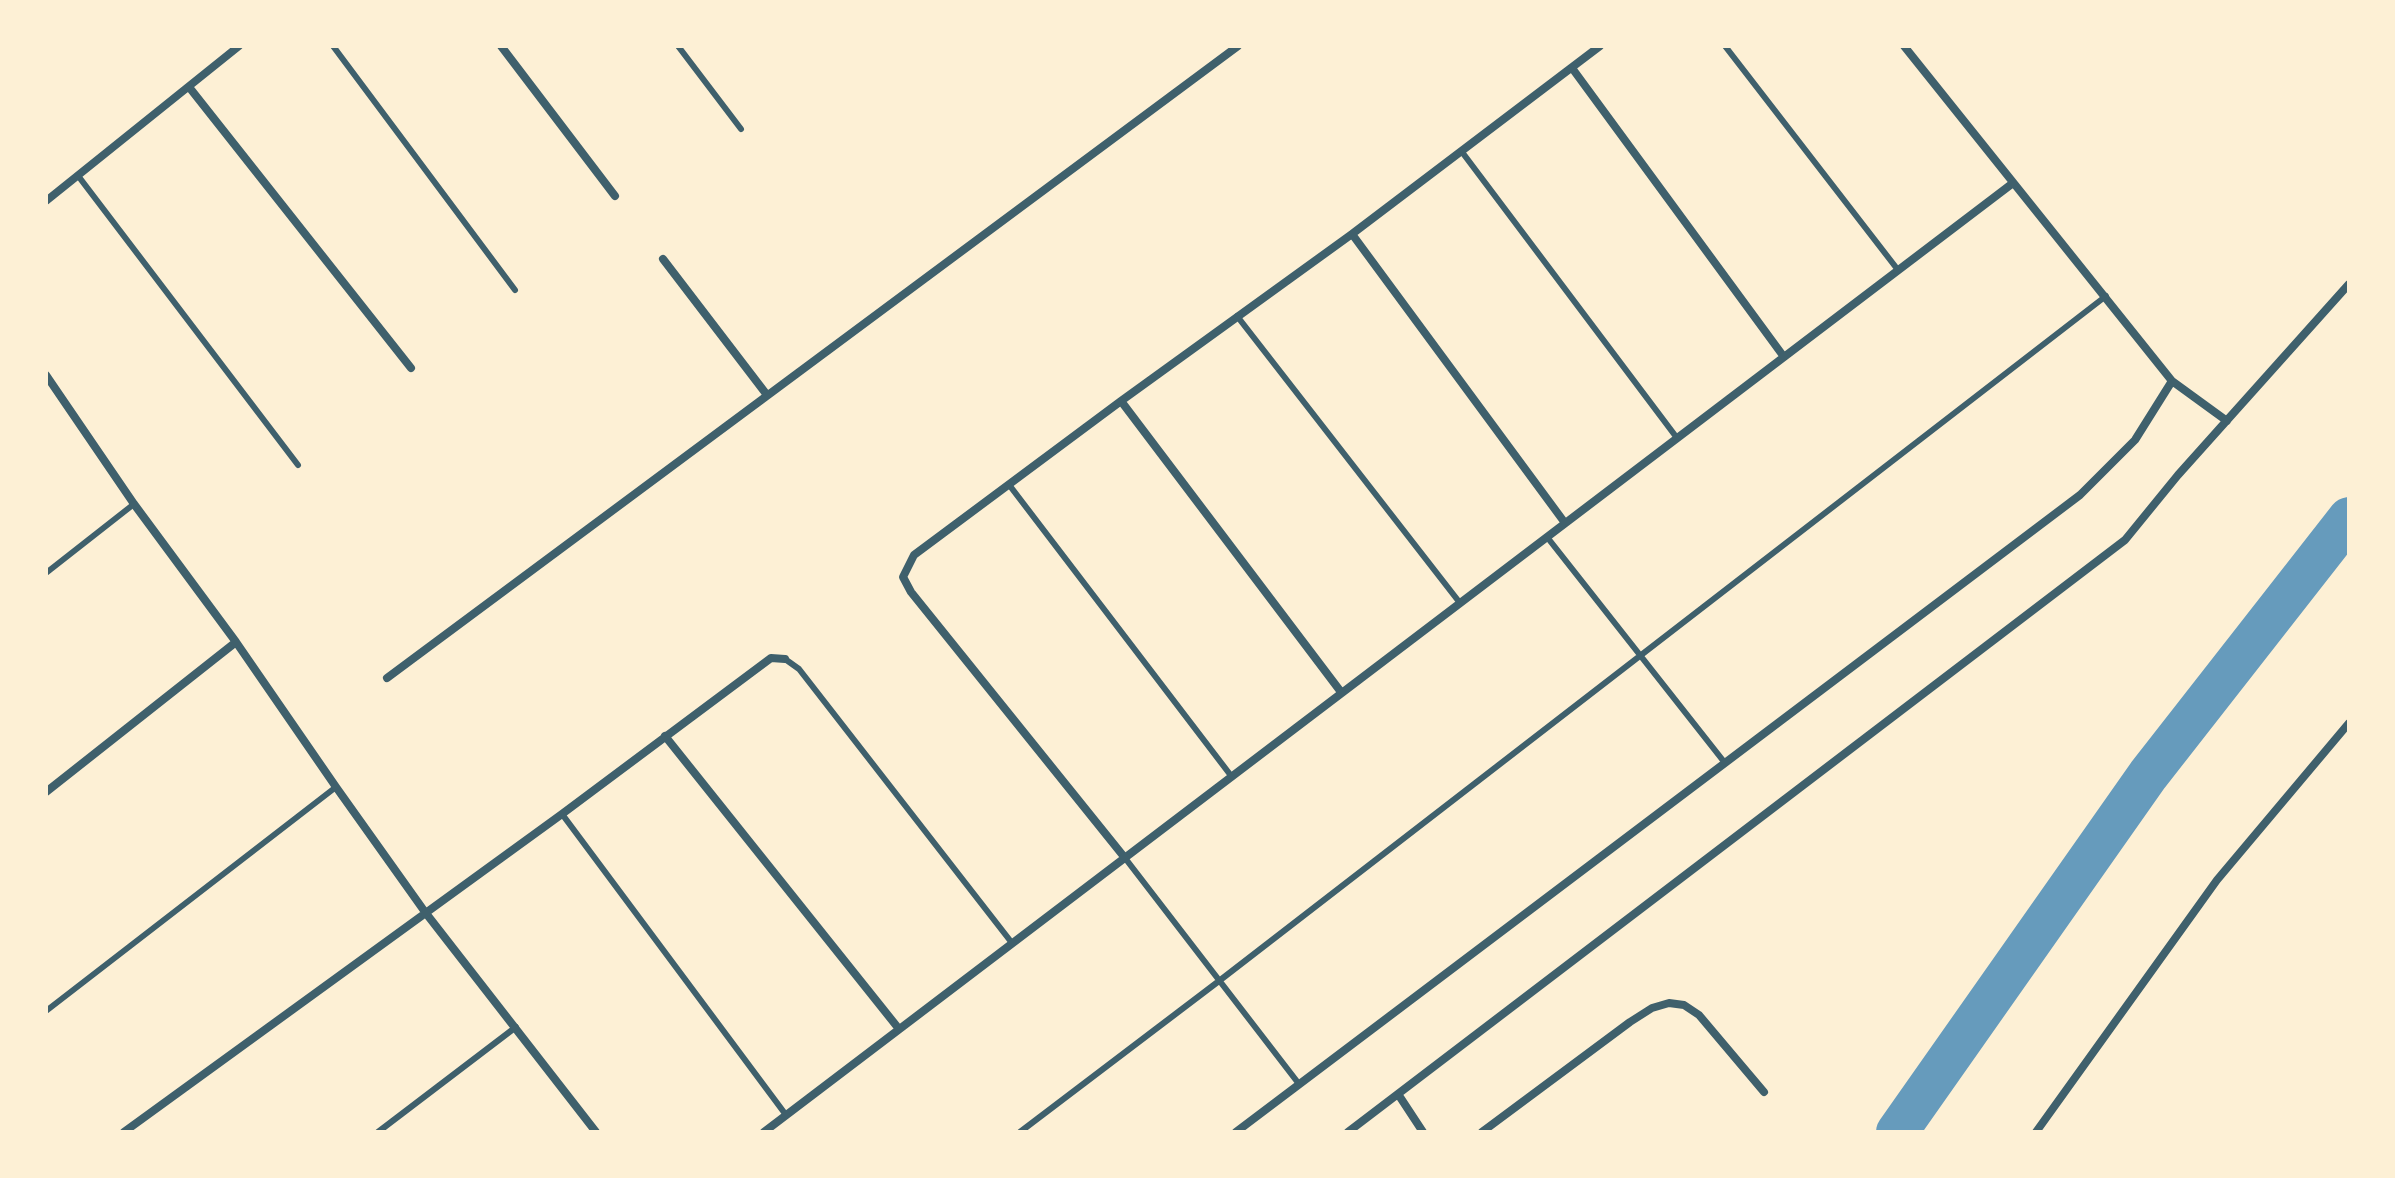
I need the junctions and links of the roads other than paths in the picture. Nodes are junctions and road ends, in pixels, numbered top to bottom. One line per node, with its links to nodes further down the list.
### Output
1 (239, 46): 10 (street)
2 (333, 46): 21 (lane)
3 (501, 46): 15 (street)
4 (678, 46): 11 (lane)
5 (1238, 46): 28 (street)
6 (1600, 46): 9 (street)
7 (1725, 46): 19 (lane)
8 (1904, 46): 14 (street)
9 (1572, 68): 12 (street); 24 (street)
10 (189, 87): 13 (street); 25 (street)
11 (741, 129)
12 (1462, 152): 17 (street); 31 (lane)
13 (79, 177): 16 (street); 32 (lane)
14 (2013, 183): 19 (street); 22 (street)
15 (615, 196)
16 (46, 201)
17 (1352, 234): 23 (street); 35 (street)
18 (663, 259): 28 (street)
19 (1898, 270): 24 (street)
20 (2349, 284): 30 (street)
21 (515, 290)
22 (2106, 296): 27 (street); 40 (lane)
23 (1237, 316): 29 (street); 38 (lane)
24 (1784, 357): 31 (street)
25 (411, 368)
26 (46, 375): 34 (street)
27 (2172, 381): 30 (street); 46 (street)
28 (767, 395): 42 (street)
29 (1121, 401): 33 (street); 43 (street)
30 (2227, 421): 60 (street)
31 (1677, 438): 35 (street)
32 (298, 465)
33 (1010, 486): 47 (lane); 51 (street)
34 (134, 504): 37 (lane); 39 (street)
35 (1565, 523): 36 (street)
36 (1547, 537): 38 (street); 40 (lane)
37 (46, 573)
38 (1460, 603): 43 (street)
39 (236, 642): 48 (street); 49 (street)
40 (1641, 656): 46 (lane); 54 (lane)
41 (785, 659): 45 (street); 53 (lane)
42 (387, 678)
43 (1341, 692): 47 (street)
44 (2349, 723): 71 (street)
45 (665, 736): 50 (street); 57 (street)
46 (1725, 763): 58 (street)
47 (1232, 777): 51 (street)
48 (336, 787): 52 (street); 55 (lane)
49 (46, 792)
50 (562, 814): 52 (street); 61 (lane)
51 (1125, 858): 53 (street); 54 (lane)
52 (425, 912): 56 (street); 62 (street)
53 (1012, 943): 57 (street)
54 (1219, 981): 58 (lane); 66 (lane)
55 (46, 1011)
56 (516, 1027): 63 (lane); 64 (street)
57 (899, 1029): 61 (street)
58 (1299, 1084): 67 (street)
59 (1764, 1092): 70 (street)
60 (1398, 1094): 68 (street); 69 (street)
61 (786, 1115): 65 (street)
62 (124, 1132)
63 (378, 1132)
64 (596, 1132)
65 (764, 1132)
66 (1020, 1132)
67 (1236, 1132)
68 (1348, 1132)
69 (1423, 1132)
70 (1482, 1132)
71 (2036, 1132)

